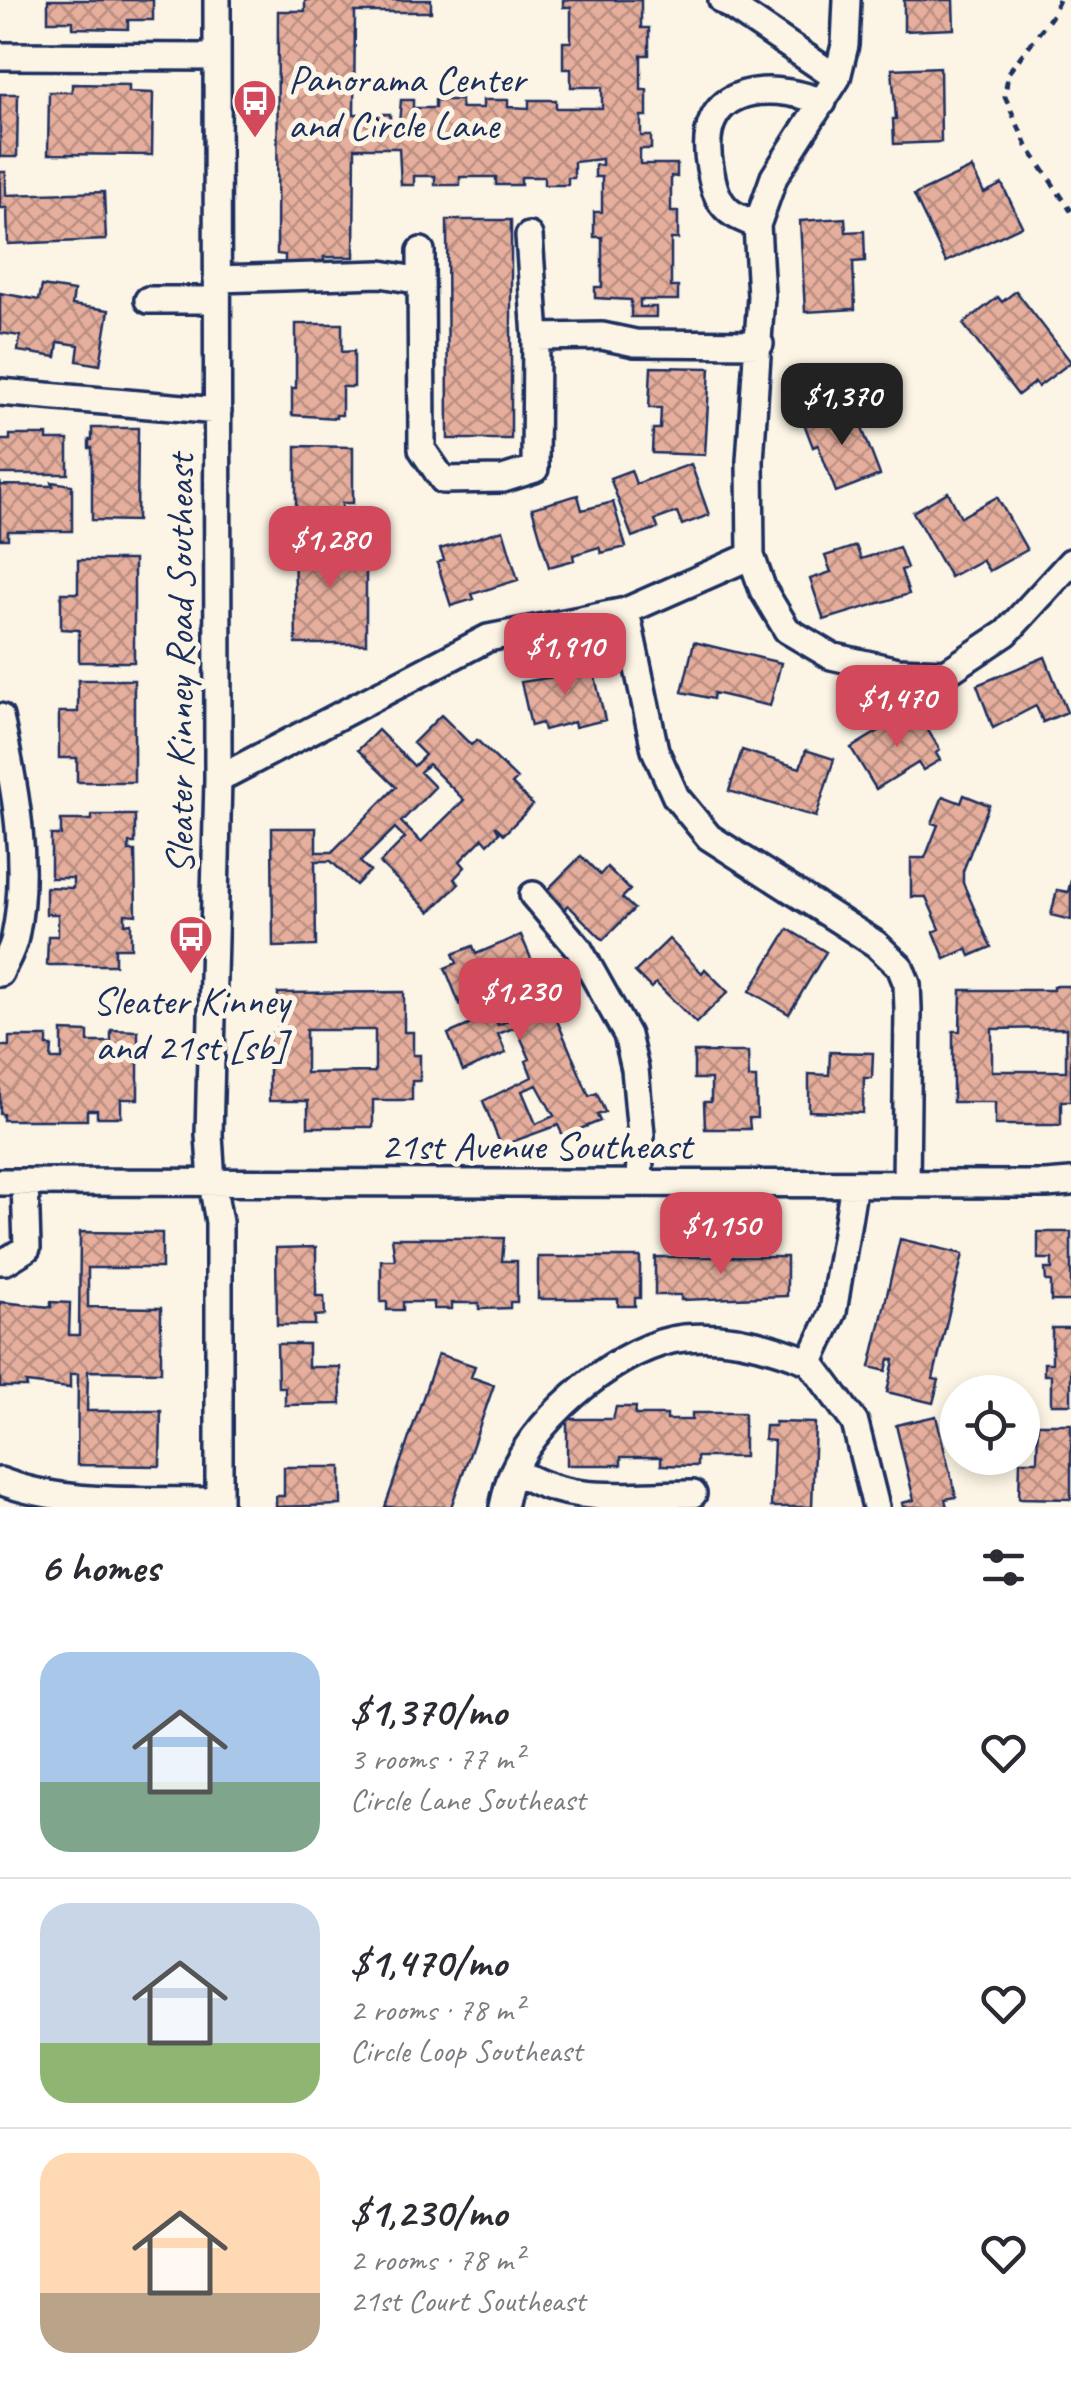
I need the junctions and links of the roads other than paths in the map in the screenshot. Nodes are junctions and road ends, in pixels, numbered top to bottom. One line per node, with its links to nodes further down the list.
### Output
1 (217, 0): 5 (street, Sleater Kinney Road Southeast)
2 (722, 0): 6 (street)
3 (847, 0): 6 (street)
4 (3, 56): 5 (street)
5 (217, 57): 12 (street, Sleater Kinney Road Southeast)
6 (838, 78): 7 (street)
7 (822, 102): 8 (street); 8 (street)
8 (757, 226): 15 (street)
9 (528, 236): 14 (street)
10 (421, 251): 11 (street)
11 (421, 281): 12 (street); 14 (street)
12 (217, 290): 13 (street); 17 (street, Sleater Kinney Road Southeast)
13 (148, 300)
14 (536, 336): 15 (street)
15 (760, 344): 18 (street)
16 (0, 392): 17 (street)
17 (218, 410): 22 (street, Sleater Kinney Road Southeast)
18 (751, 556): 19 (street); 20 (street)
19 (1071, 562)
20 (626, 612): 22 (street); 30 (street)
21 (0, 717): 24 (street)
22 (218, 779): 26 (street, Sleater Kinney Road Southeast)
23 (533, 896): 27 (street)
24 (0, 973)
25 (13, 1182): 26 (street, 21st Avenue Southeast); 31 (street)
26 (212, 1182): 27 (street, 21st Avenue Southeast); 36 (street, Sleater Kinney Road Southeast)
27 (639, 1182): 29 (street, 21st Avenue Southeast)
28 (1071, 1182): 30 (street, 21st Avenue Southeast)
29 (854, 1184): 30 (street, 21st Avenue Southeast); 32 (street)
30 (906, 1184)
31 (0, 1261)
32 (810, 1362): 33 (street); 38 (street)
33 (514, 1470): 35 (street); 37 (street)
34 (0, 1481): 36 (street)
35 (693, 1494)
36 (218, 1504)
37 (503, 1507)
38 (876, 1507)

